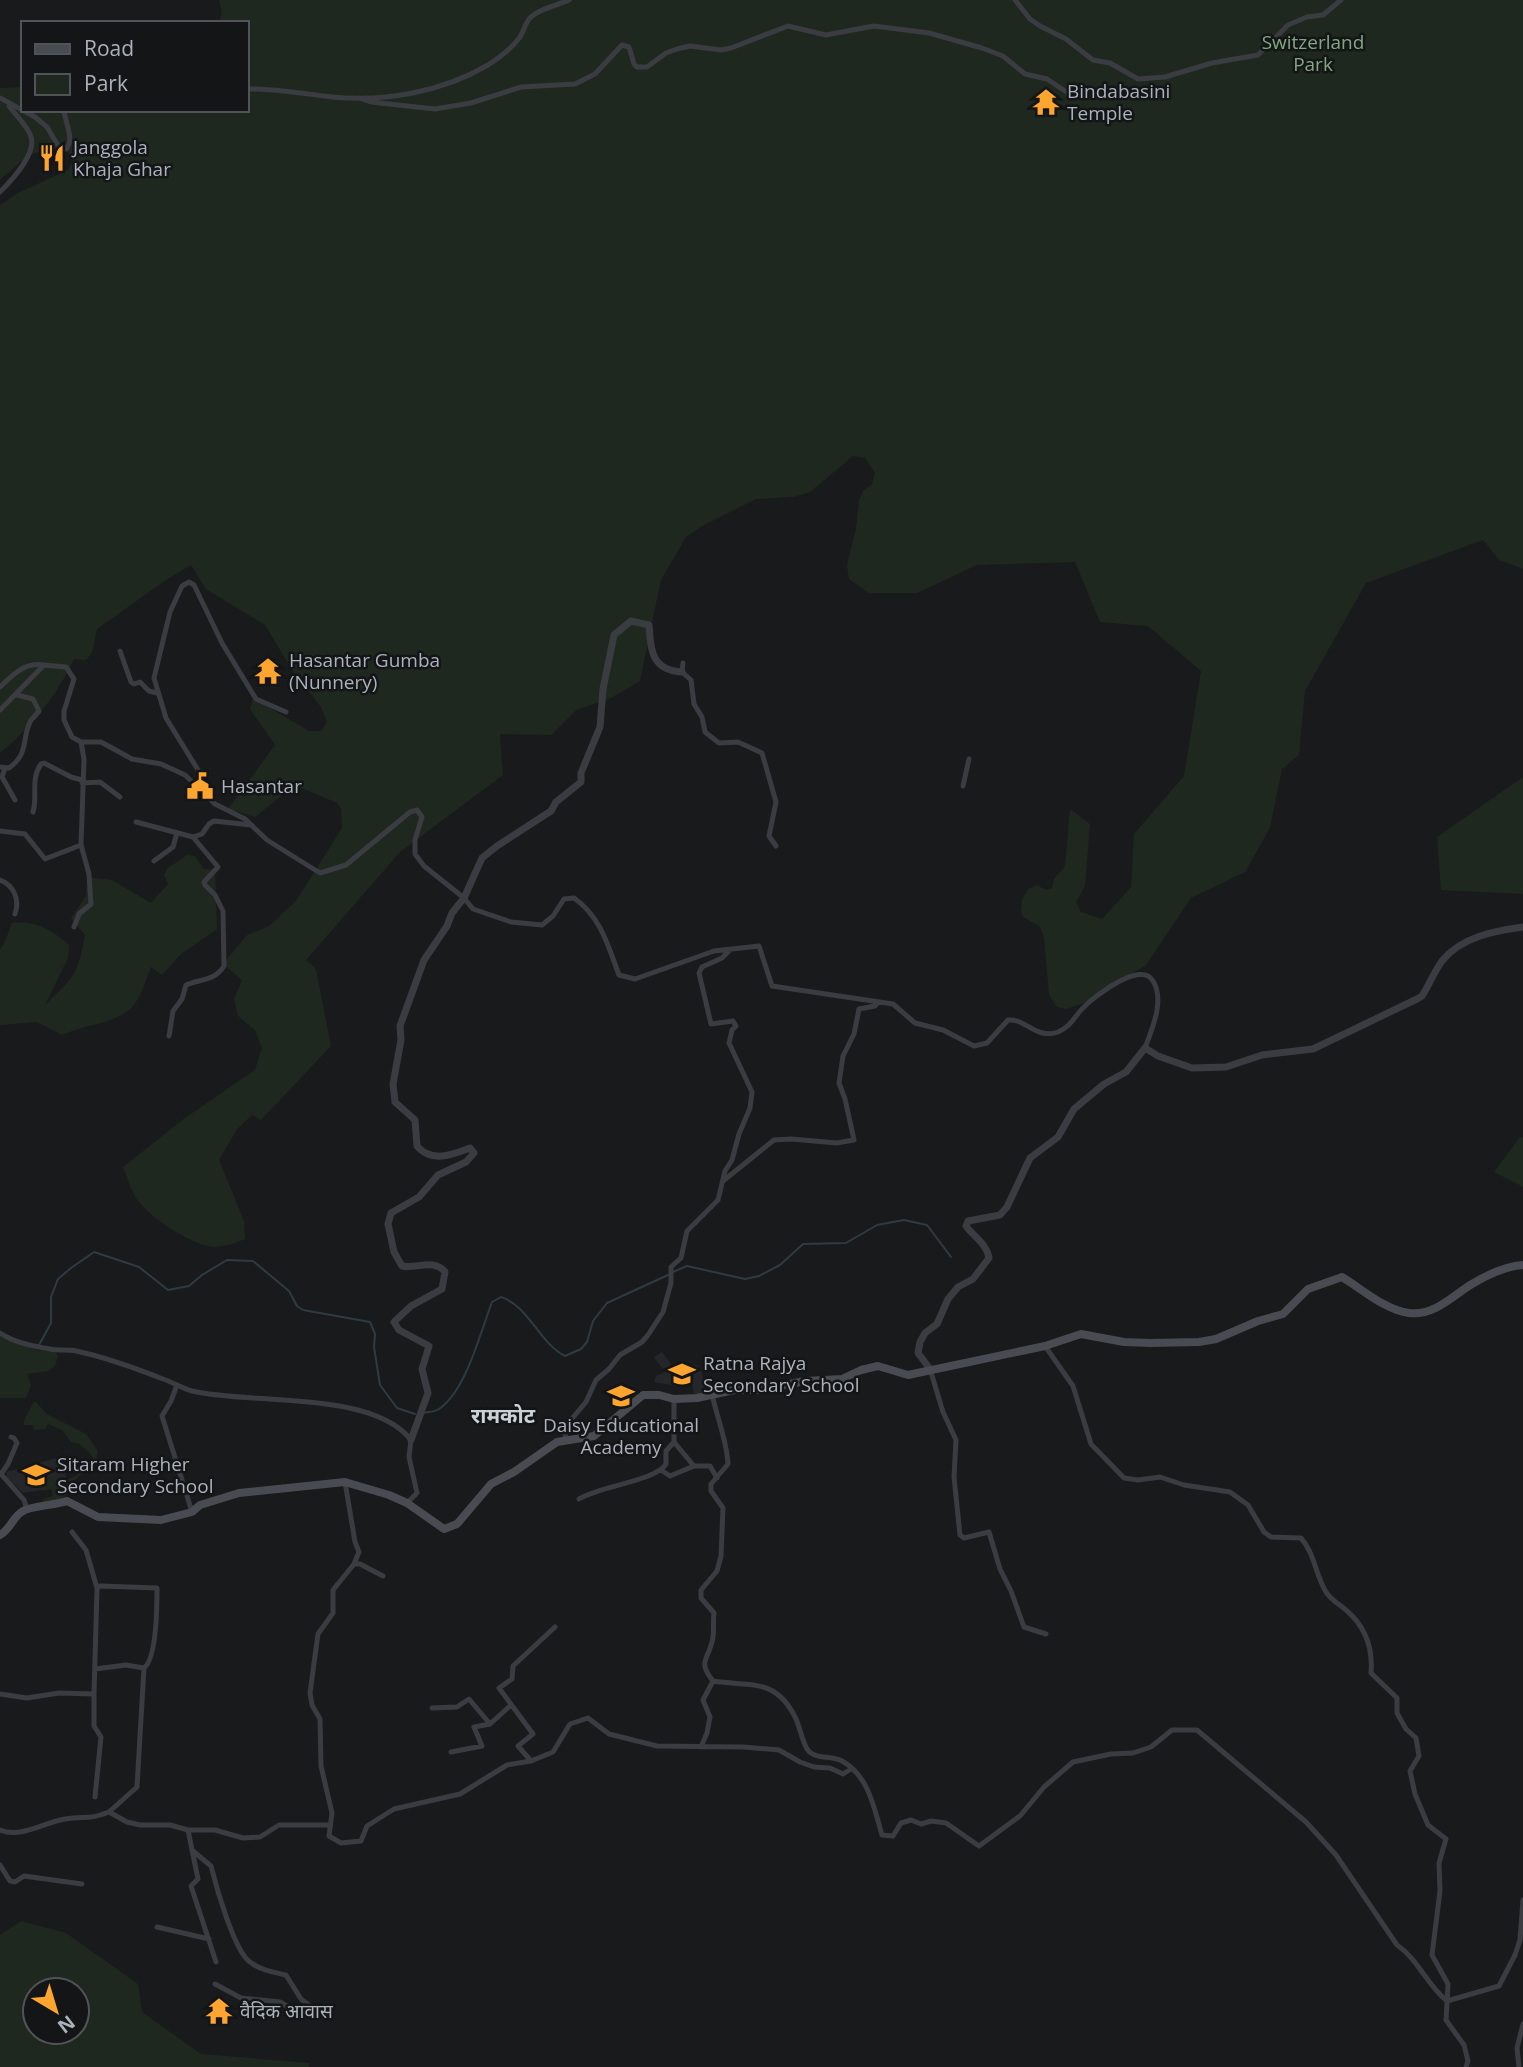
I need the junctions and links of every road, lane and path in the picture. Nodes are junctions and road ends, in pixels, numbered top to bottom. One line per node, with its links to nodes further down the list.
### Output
1 (569, 0): 6 (street)
2 (1015, 0): 3 (street)
3 (1341, 0)
4 (248, 89): 6 (street)
5 (1068, 93): 6 (street)
6 (359, 98)
7 (0, 99): 8 (street)
8 (7, 103): 9 (street); 12 (street)
9 (21, 110)
10 (26, 112): 11 (street)
11 (64, 112)
12 (0, 192)
13 (120, 651): 18 (street)
14 (683, 663): 16 (street)
15 (44, 665): 17 (street); 19 (street); 22 (street)
16 (682, 672): 37 (street); 40 (street)
17 (0, 687)
18 (158, 692): 21 (street); 27 (street)
19 (16, 695): 20 (street); 24 (street)
20 (0, 710)
21 (286, 712)
22 (81, 742): 25 (street); 27 (street)
23 (969, 760): 26 (street)
24 (3, 768): 29 (street)
25 (82, 782): 28 (street); 30 (street); 36 (street)
26 (963, 786)
27 (202, 789): 32 (street)
28 (120, 797)
29 (15, 800)
30 (33, 812)
31 (136, 822): 34 (street)
32 (254, 826): 35 (street); 40 (street)
33 (0, 831): 36 (street)
34 (177, 834): 35 (street); 38 (street)
35 (192, 837): 46 (street)
36 (81, 845): 42 (street)
37 (776, 846)
38 (154, 861)
39 (0, 880): 41 (street)
40 (464, 898): 44 (street); 57 (street)
41 (15, 914)
42 (74, 927)
43 (1523, 927): 47 (street)
44 (730, 951): 45 (street); 48 (street)
45 (878, 1002): 47 (street); 48 (street)
46 (169, 1036)
47 (1145, 1048): 52 (street)
48 (723, 1181): 58 (street)
49 (1523, 1265): 51 (main road)
50 (0, 1333): 53 (street)
51 (1045, 1346): 52 (main road); 101 (street)
52 (930, 1369): 54 (main road); 75 (street)
53 (177, 1385): 57 (street); 68 (street)
54 (712, 1394): 55 (main road); 63 (street)
55 (674, 1399): 58 (main road); 59 (street)
56 (11, 1437): 62 (street)
57 (411, 1440): 66 (street)
58 (566, 1440): 66 (main road)
59 (674, 1442): 60 (street); 61 (street)
60 (694, 1466): 61 (street); 63 (street)
61 (662, 1470): 65 (street)
62 (1, 1474): 67 (street)
63 (717, 1478): 78 (street)
64 (345, 1482): 66 (main road); 68 (main road); 71 (street)
65 (579, 1499)
66 (407, 1503)
67 (27, 1509): 68 (main road); 70 (main road)
68 (192, 1512)
69 (72, 1532): 73 (street)
70 (0, 1535)
71 (354, 1564): 72 (street); 90 (street)
72 (383, 1576)
73 (97, 1588): 76 (street); 77 (street)
74 (555, 1628): 81 (street)
75 (1046, 1634)
76 (144, 1668): 77 (street); 89 (street)
77 (95, 1669): 80 (street)
78 (713, 1681): 84 (street); 87 (street)
79 (0, 1694): 80 (street)
80 (94, 1694): 88 (street)
81 (511, 1705): 83 (street); 86 (street)
82 (432, 1709): 83 (street)
83 (490, 1724): 85 (street)
84 (701, 1747): 86 (street); 87 (street)
85 (451, 1752)
86 (531, 1761): 90 (street)
87 (851, 1769): 101 (street)
88 (95, 1797)
89 (109, 1812): 91 (street); 92 (street)
90 (329, 1825): 92 (street)
91 (0, 1830)
92 (188, 1830): 93 (street)
93 (192, 1852): 98 (street); 100 (street)
94 (0, 1866): 95 (street)
95 (82, 1884)
96 (1523, 1900): 101 (street)
97 (158, 1927): 98 (street)
98 (209, 1939): 99 (street)
99 (216, 1962)
100 (215, 1984)
101 (1447, 2001): 103 (street)
102 (1523, 2024): 104 (street)
103 (1466, 2067)
104 (1519, 2067)

